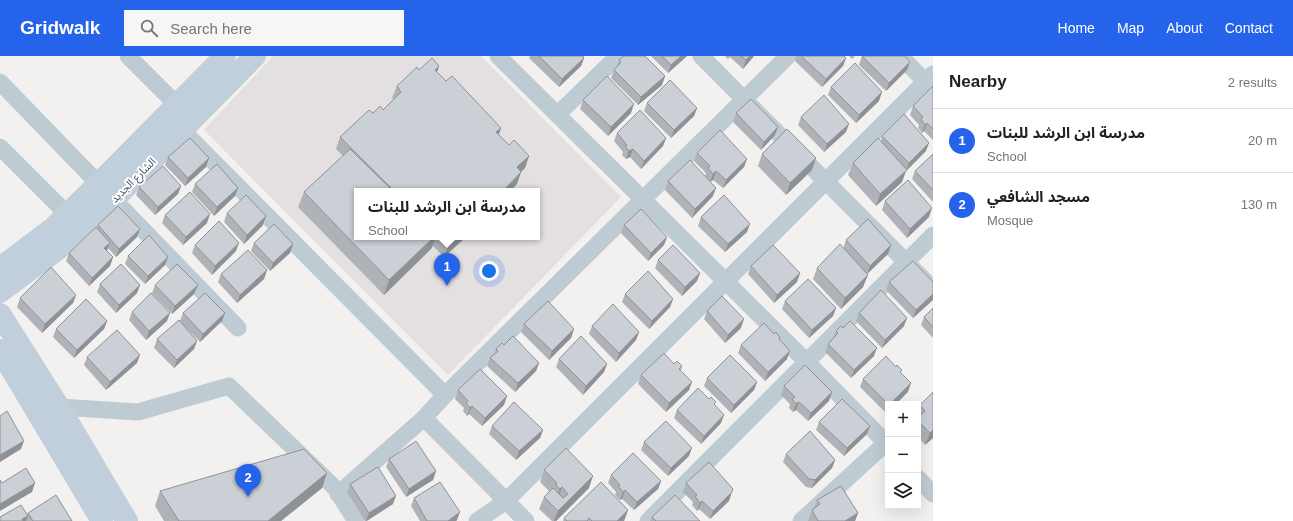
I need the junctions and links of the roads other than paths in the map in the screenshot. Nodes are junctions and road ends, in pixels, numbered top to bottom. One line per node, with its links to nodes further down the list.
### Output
1 (128, 56): 12 (street)
2 (255, 56): 14 (street, الشارع الجديد)
3 (498, 56): 13 (street)
4 (618, 56): 13 (street)
5 (701, 56): 11 (street)
6 (788, 56): 11 (street)
7 (900, 56): 9 (street)
8 (221, 57): 12 (street, الشارع الجديد)
9 (931, 81): 16 (street)
10 (0, 82): 17 (street)
11 (744, 99): 16 (street); 19 (street)
12 (177, 105): 17 (street, الشارع الجديد)
13 (558, 114): 19 (street)
14 (182, 130): 18 (street, الشارع الجديد); 31 (street)
15 (2, 153): 20 (street)
16 (826, 181): 22 (street); 24 (street)
17 (99, 183): 18 (street); 20 (street, الشارع الجديد)
18 (114, 199): 26 (street, الشارع الجديد); 28 (street)
19 (642, 199): 24 (street); 31 (street)
20 (67, 214): 23 (street, الشارع الجديد)
21 (933, 235): 22 (street)
22 (906, 262): 25 (street); 30 (street)
23 (0, 268)
24 (725, 282): 30 (street); 39 (street)
25 (933, 288)
26 (0, 292)
27 (0, 314): 32 (street)
28 (238, 328)
29 (0, 350): 40 (street)
30 (807, 362): 34 (street); 45 (street)
31 (445, 395): 33 (street)
32 (59, 407): 37 (street); 41 (street)
33 (424, 418): 37 (street); 39 (street)
34 (885, 441)
35 (885, 445): 46 (street)
36 (921, 481): 38 (street)
37 (338, 494): 42 (street)
38 (933, 494)
39 (506, 501): 43 (street); 44 (street)
40 (102, 521)
41 (127, 521)
42 (356, 521)
43 (477, 521)
44 (526, 521)
45 (648, 521)
46 (801, 521)

